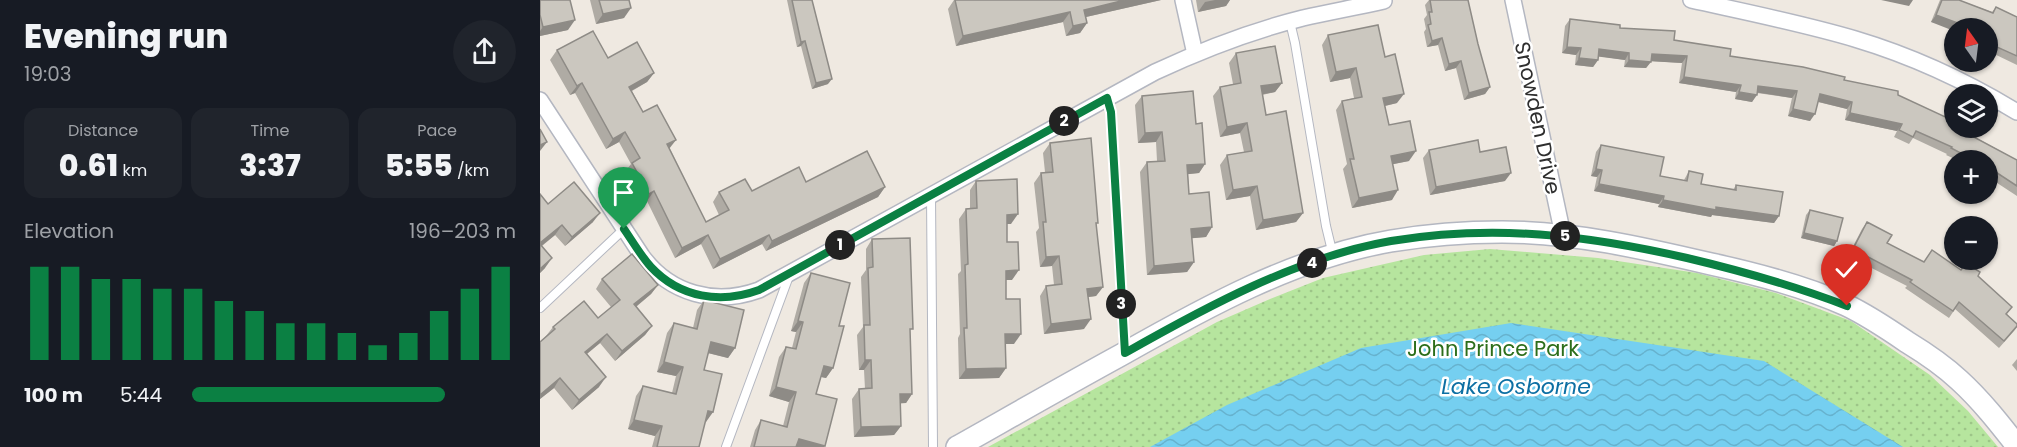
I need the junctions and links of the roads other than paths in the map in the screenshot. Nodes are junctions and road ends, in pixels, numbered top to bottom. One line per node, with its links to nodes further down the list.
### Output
1 (1183, 0): 6 (street)
2 (1513, 0): 12 (street, Snowden Drive)
3 (1691, 0): 9 (street)
4 (1384, 1): 5 (street)
5 (1290, 22): 6 (street); 13 (lane)
6 (1195, 54): 7 (street)
7 (1107, 98): 10 (street); 16 (lane)
8 (540, 100): 11 (street)
9 (2017, 112)
10 (931, 195): 14 (street); 19 (lane)
11 (624, 229): 14 (street); 15 (lane)
12 (1563, 235): 13 (street); 17 (street)
13 (1334, 256): 16 (street)
14 (791, 272): 18 (lane)
15 (540, 308)
16 (1125, 353): 20 (street)
17 (2017, 446)
18 (726, 447)
19 (933, 447)
20 (957, 447)

